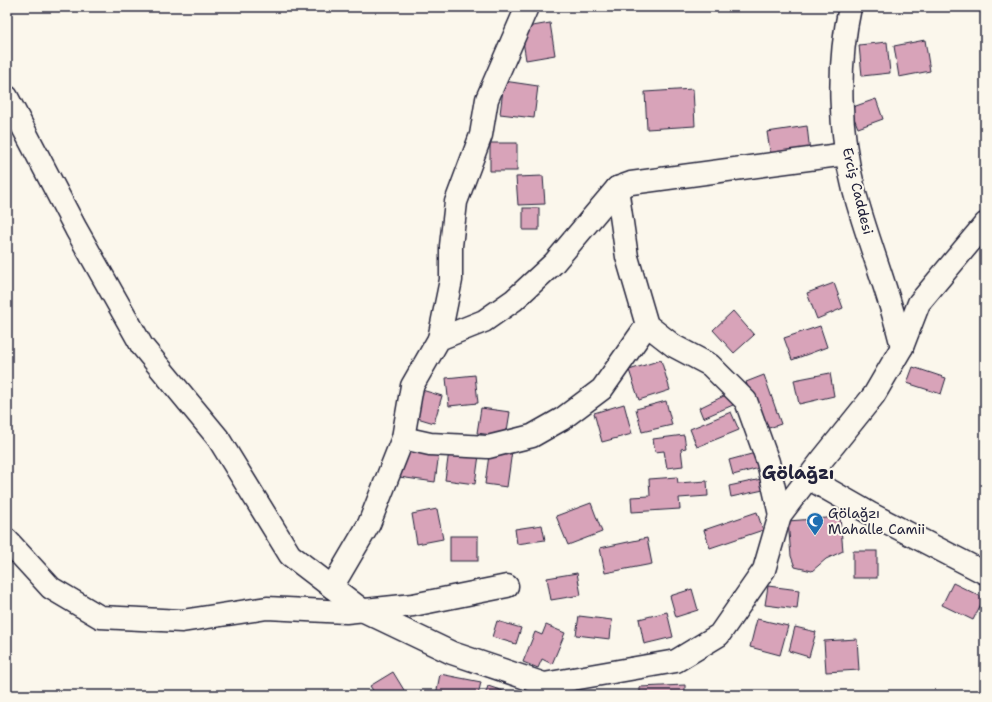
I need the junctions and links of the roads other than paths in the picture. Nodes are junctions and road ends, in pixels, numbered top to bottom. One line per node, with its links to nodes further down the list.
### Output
1 (527, 7): 8 (street)
2 (850, 7): 4 (street, Erciş Caddesi)
3 (7, 97): 16 (street)
4 (846, 154): 5 (street); 9 (street, Erciş Caddesi)
5 (617, 188): 7 (street); 8 (street)
6 (985, 224): 9 (street)
7 (647, 325): 10 (street); 12 (street)
8 (439, 339): 10 (street)
9 (902, 347): 11 (street)
10 (403, 438): 16 (street)
11 (808, 478): 12 (street); 14 (street)
12 (780, 516): 17 (street)
13 (7, 540): 17 (street)
14 (985, 573)
15 (507, 586): 17 (street)
16 (332, 587): 17 (street)
17 (362, 610)

